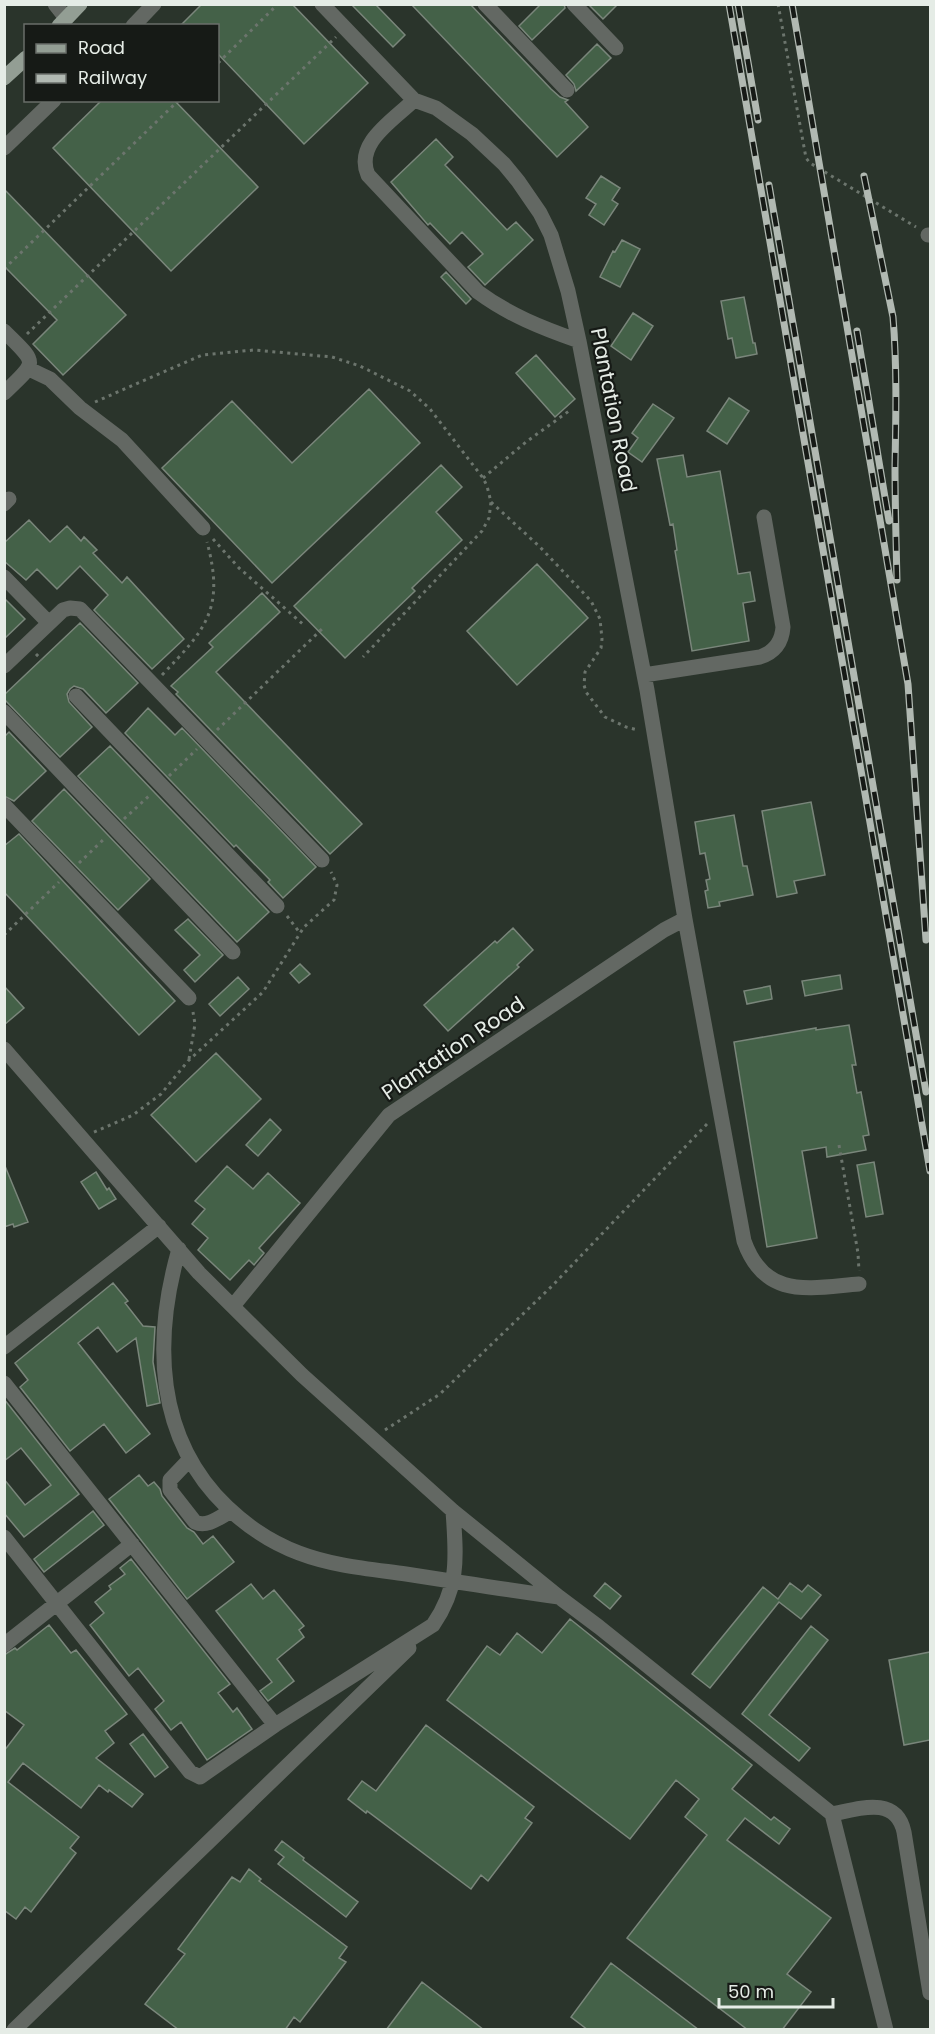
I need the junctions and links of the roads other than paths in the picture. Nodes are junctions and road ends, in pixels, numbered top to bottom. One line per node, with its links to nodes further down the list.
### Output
1 (55, 4): 7 (lane)
2 (80, 4): 7 (main road)
3 (154, 4): 8 (lane)
4 (485, 4): 12 (lane)
5 (574, 4): 9 (lane)
6 (322, 5): 13 (lane, Plantation Road)
7 (62, 22)
8 (134, 24)
9 (616, 48)
10 (24, 60): 11 (main road)
11 (4, 78)
12 (567, 90)
13 (414, 100): 17 (lane, Plantation Road); 17 (lane)
14 (52, 102): 15 (lane)
15 (4, 148)
16 (4, 331): 18 (lane)
17 (579, 341): 25 (lane, Plantation Road)
18 (29, 369): 19 (lane); 21 (lane)
19 (4, 393)
20 (764, 517): 25 (lane)
21 (203, 528)
22 (4, 577): 23 (lane)
23 (49, 623): 24 (lane); 29 (lane)
24 (4, 666)
25 (644, 675): 31 (lane, Plantation Road)
26 (76, 696): 30 (lane)
27 (4, 712): 32 (lane)
28 (4, 805): 33 (lane)
29 (322, 860)
30 (277, 906)
31 (685, 919): 37 (lane, Plantation Road); 38 (lane, Plantation Road)
32 (232, 952)
33 (189, 998)
34 (4, 1049): 35 (lane)
35 (159, 1226): 36 (lane); 39 (lane)
36 (179, 1249): 38 (lane); 41 (lane)
37 (860, 1284)
38 (233, 1306): 43 (lane)
39 (4, 1347)
40 (4, 1383): 45 (lane)
41 (190, 1459): 42 (lane); 42 (lane)
42 (231, 1511): 46 (lane)
43 (453, 1511): 46 (lane); 47 (lane)
44 (4, 1537): 48 (lane)
45 (132, 1544): 48 (lane); 51 (lane)
46 (453, 1581): 47 (lane); 49 (lane)
47 (559, 1597): 52 (lane)
48 (57, 1604): 50 (lane); 51 (lane)
49 (433, 1625): 51 (lane); 54 (lane)
50 (4, 1645)
51 (275, 1725)
52 (832, 1814): 53 (lane); 55 (lane)
53 (930, 1993)
54 (14, 2030)
55 (885, 2030)

